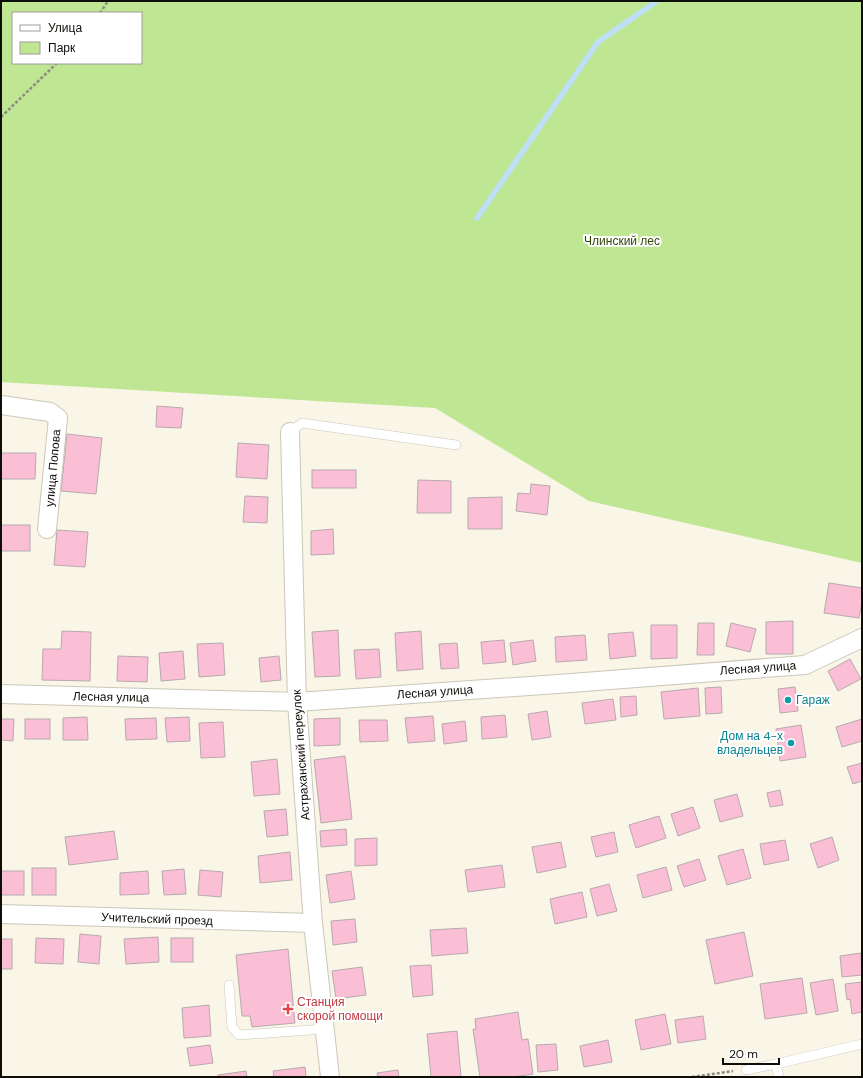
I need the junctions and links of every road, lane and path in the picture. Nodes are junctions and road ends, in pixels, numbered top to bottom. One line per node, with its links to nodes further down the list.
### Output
1 (108, 1): 2 (path)
2 (101, 12)
3 (56, 64): 4 (path)
4 (1, 117)
5 (1, 405): 8 (street, улица Попова)
6 (290, 432): 7 (lane); 11 (street, Астраханский переулок)
7 (456, 445)
8 (47, 529)
9 (862, 638): 11 (street, Лесная улица)
10 (1, 694): 11 (street, Лесная улица)
11 (297, 702): 13 (street, Астраханский переулок)
12 (1, 914): 13 (street, Учительский проезд)
13 (313, 923): 15 (street, Астраханский переулок)
14 (229, 985): 15 (lane)
15 (325, 1029): 19 (street, Астраханский переулок)
16 (862, 1044): 17 (lane)
17 (776, 1064): 18 (lane); 21 (lane)
18 (746, 1070): 20 (path)
19 (330, 1077)
20 (692, 1077)
21 (779, 1077)

